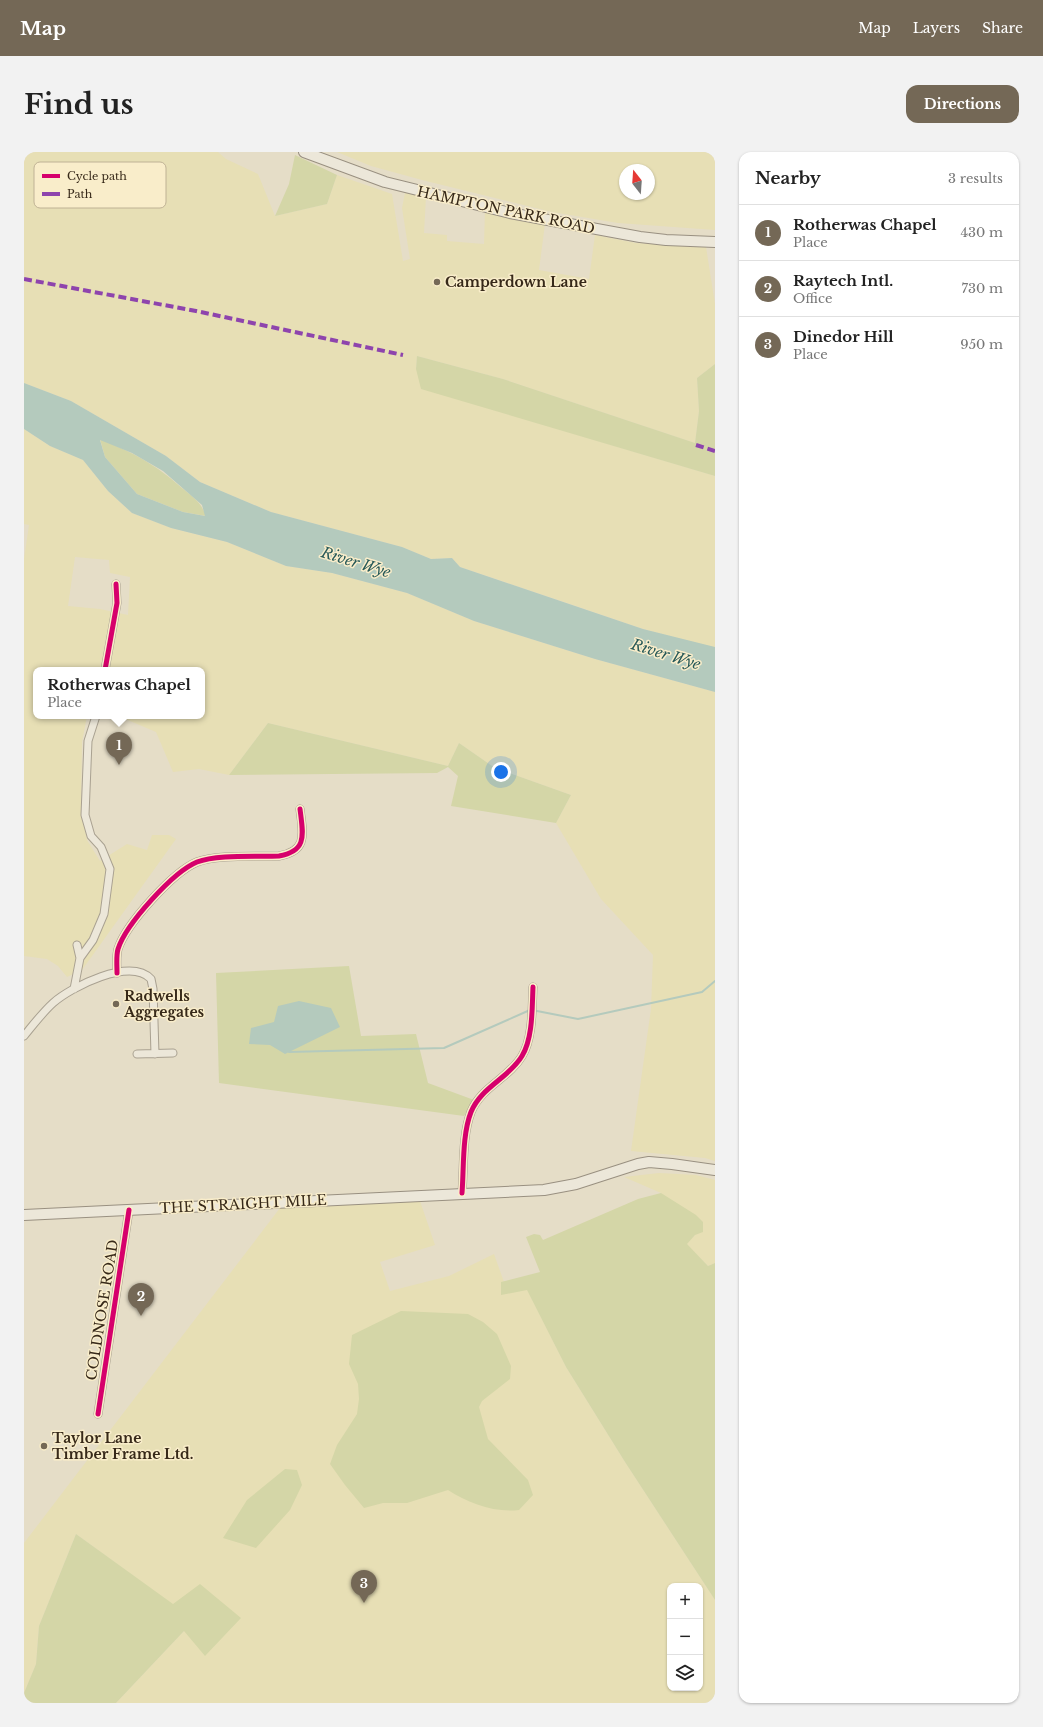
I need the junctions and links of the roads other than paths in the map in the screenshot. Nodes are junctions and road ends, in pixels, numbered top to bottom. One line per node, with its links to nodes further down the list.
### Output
1 (304, 152): 2 (main road, HAMPTON PARK ROAD)
2 (715, 242)
3 (116, 584): 4 (street)
4 (105, 667)
5 (95, 719): 8 (street)
6 (300, 809): 9 (street)
7 (77, 945): 8 (street)
8 (80, 958): 11 (street)
9 (117, 973): 11 (street); 15 (street)
10 (534, 987): 17 (street)
11 (74, 989): 12 (street)
12 (24, 1036)
13 (173, 1053): 15 (street)
14 (137, 1054): 15 (street)
15 (155, 1054)
16 (715, 1170): 17 (main road, THE STRAIGHT MILE)
17 (462, 1193): 18 (main road, THE STRAIGHT MILE)
18 (129, 1210): 19 (main road, THE STRAIGHT MILE); 20 (street, COLDNOSE ROAD)
19 (24, 1215)
20 (98, 1414)

